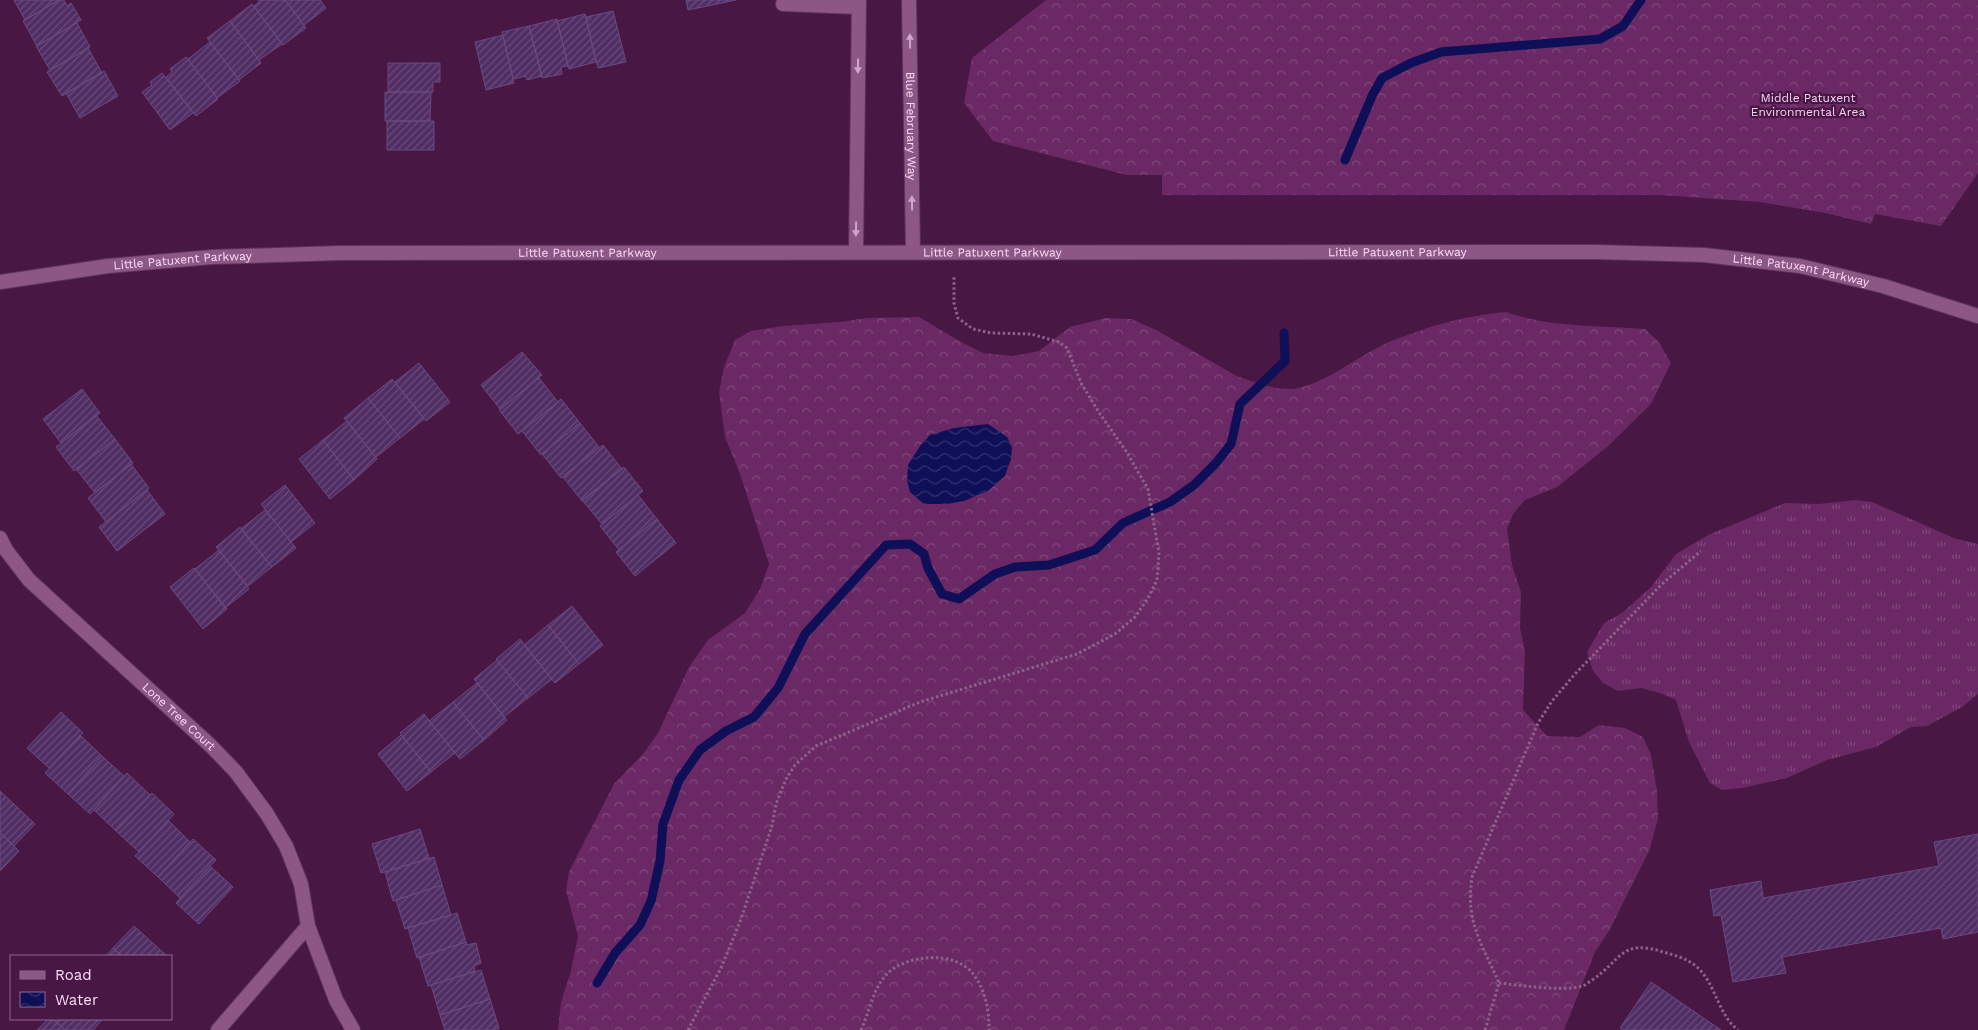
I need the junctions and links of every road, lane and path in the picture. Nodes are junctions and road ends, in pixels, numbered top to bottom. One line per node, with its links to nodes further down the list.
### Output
1 (909, 0): 5 (street, Blue February Way, one-way to 1)
2 (858, 3): 3 (street); 4 (street, one-way to 4)
3 (783, 4)
4 (856, 251): 5 (street, Little Patuxent Parkway); 7 (street, Little Patuxent Parkway)
5 (913, 252): 6 (street, Little Patuxent Parkway)
6 (953, 252): 8 (street, Little Patuxent Parkway); 15 (path)
7 (0, 282)
8 (1978, 316)
9 (0, 538): 11 (street, Lone Tree Court)
10 (1702, 551): 12 (path)
11 (308, 926): 13 (street); 14 (street, Lone Tree Court)
12 (1499, 984): 18 (path); 19 (path)
13 (218, 1030)
14 (353, 1030)
15 (688, 1030)
16 (861, 1030): 17 (path)
17 (989, 1030)
18 (1485, 1030)
19 (1738, 1030)

